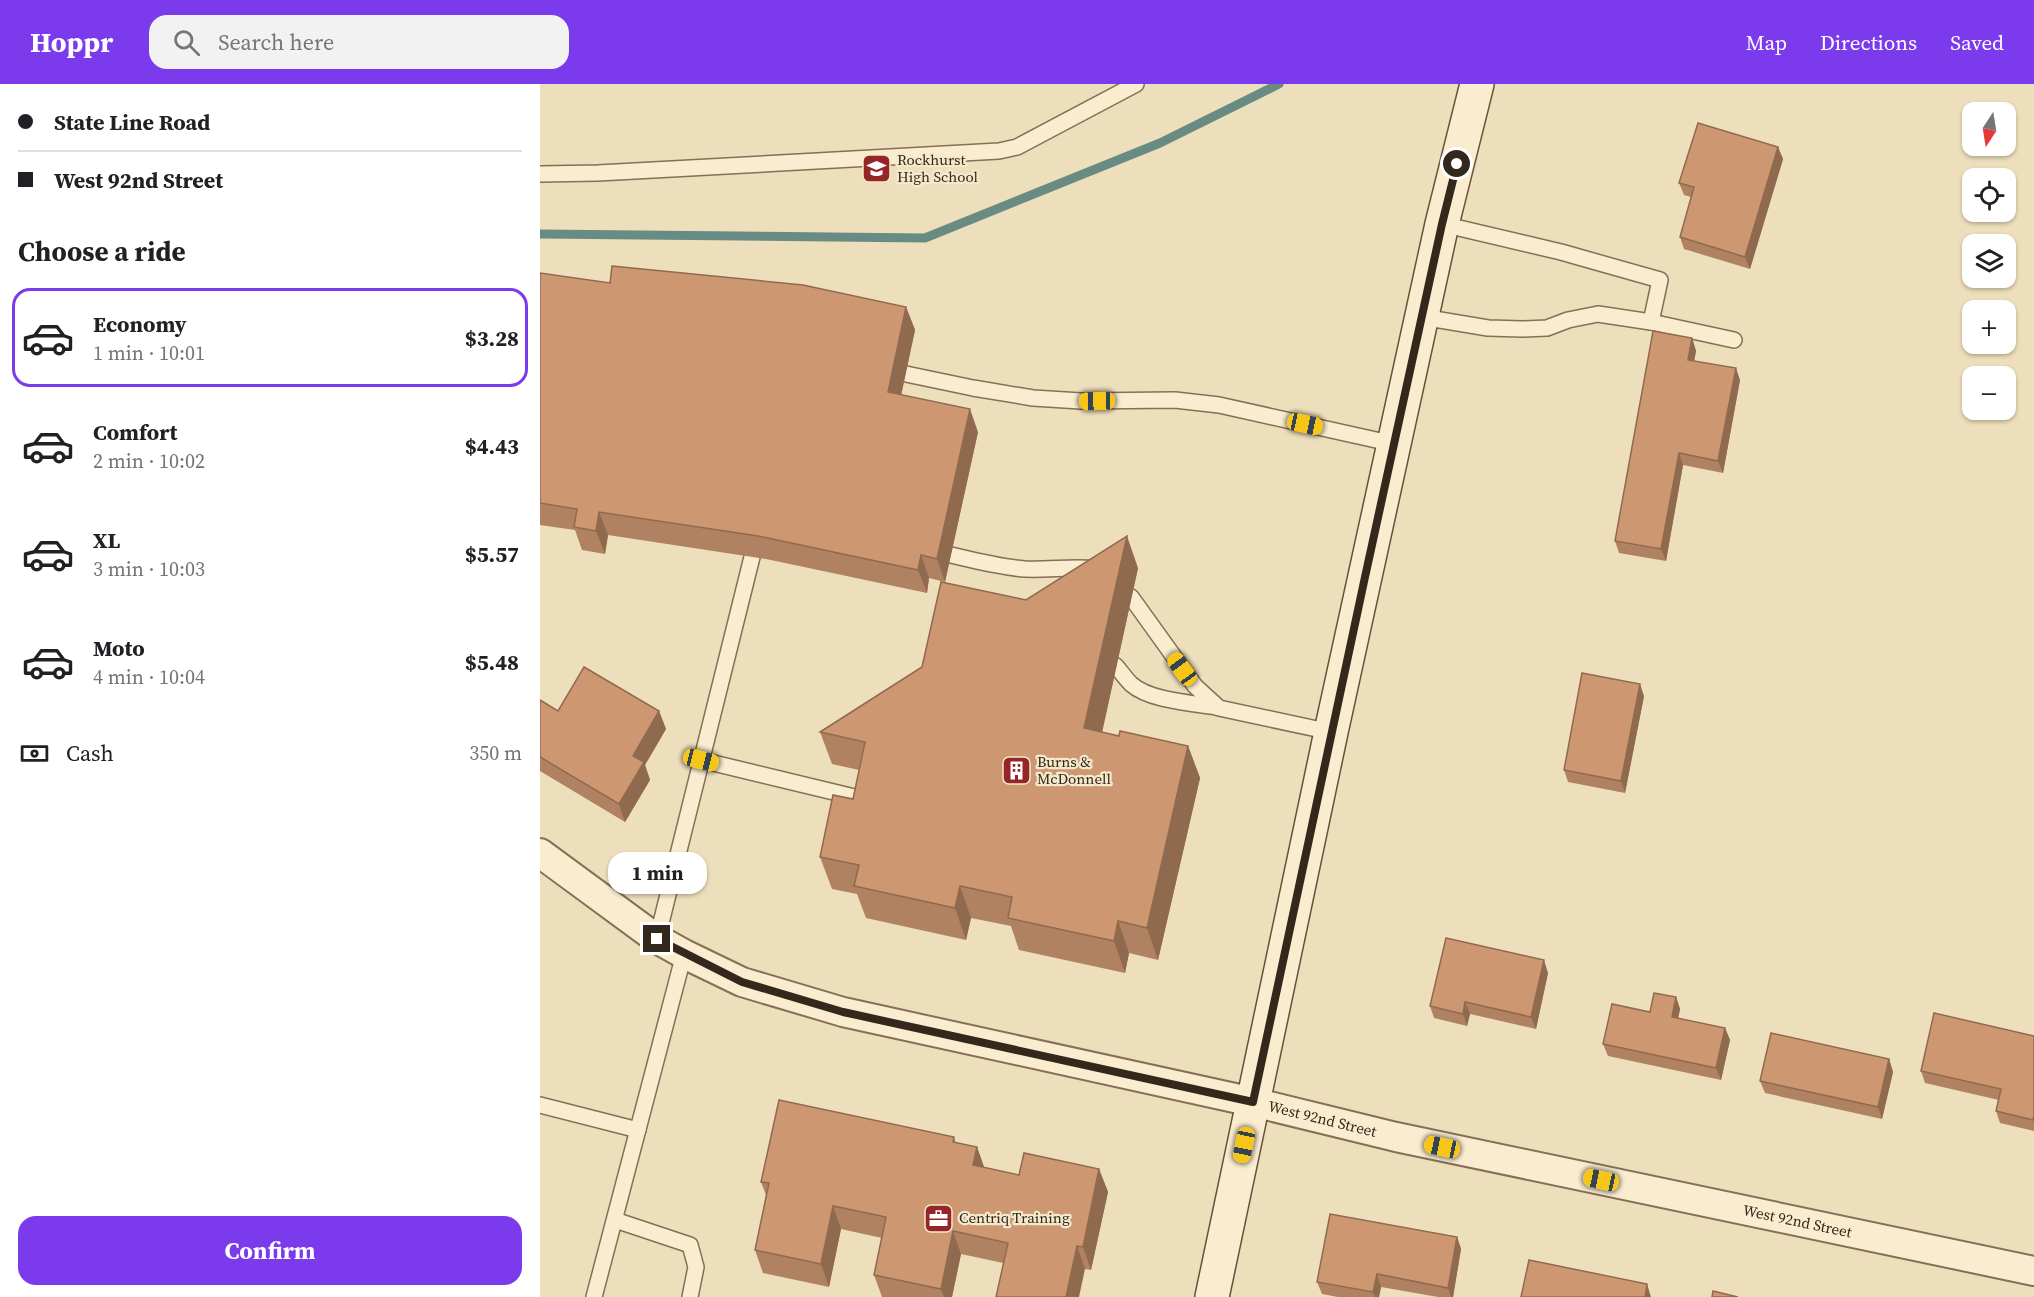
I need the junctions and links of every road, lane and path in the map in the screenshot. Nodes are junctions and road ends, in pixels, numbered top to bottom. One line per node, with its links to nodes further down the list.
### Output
1 (1136, 84): 3 (lane)
2 (1477, 84): 4 (main road)
3 (540, 174)
4 (1442, 224): 5 (main road); 6 (lane)
5 (1422, 316): 6 (lane); 9 (main road)
6 (1651, 322): 7 (lane)
7 (1734, 340)
8 (906, 374): 9 (lane)
9 (1394, 444): 18 (main road)
10 (917, 548): 12 (lane)
11 (752, 557): 19 (lane)
12 (1078, 567): 13 (lane); 14 (lane)
13 (1112, 574)
14 (1069, 586)
15 (1131, 597): 17 (lane)
16 (1116, 666): 17 (lane)
17 (1219, 708): 18 (lane)
18 (1331, 732): 24 (main road)
19 (701, 760): 20 (lane); 22 (lane)
20 (871, 801)
21 (540, 853): 22 (street, West 92nd Street)
22 (657, 939): 23 (street, West 92nd Street)
23 (684, 954): 24 (street, West 92nd Street); 26 (lane)
24 (1253, 1102): 28 (street, West 92nd Street); 31 (main road)
25 (540, 1105): 26 (lane)
26 (638, 1130): 27 (lane)
27 (615, 1220): 29 (lane); 30 (lane)
28 (2034, 1271)
29 (594, 1297)
30 (690, 1297)
31 (1212, 1297)

